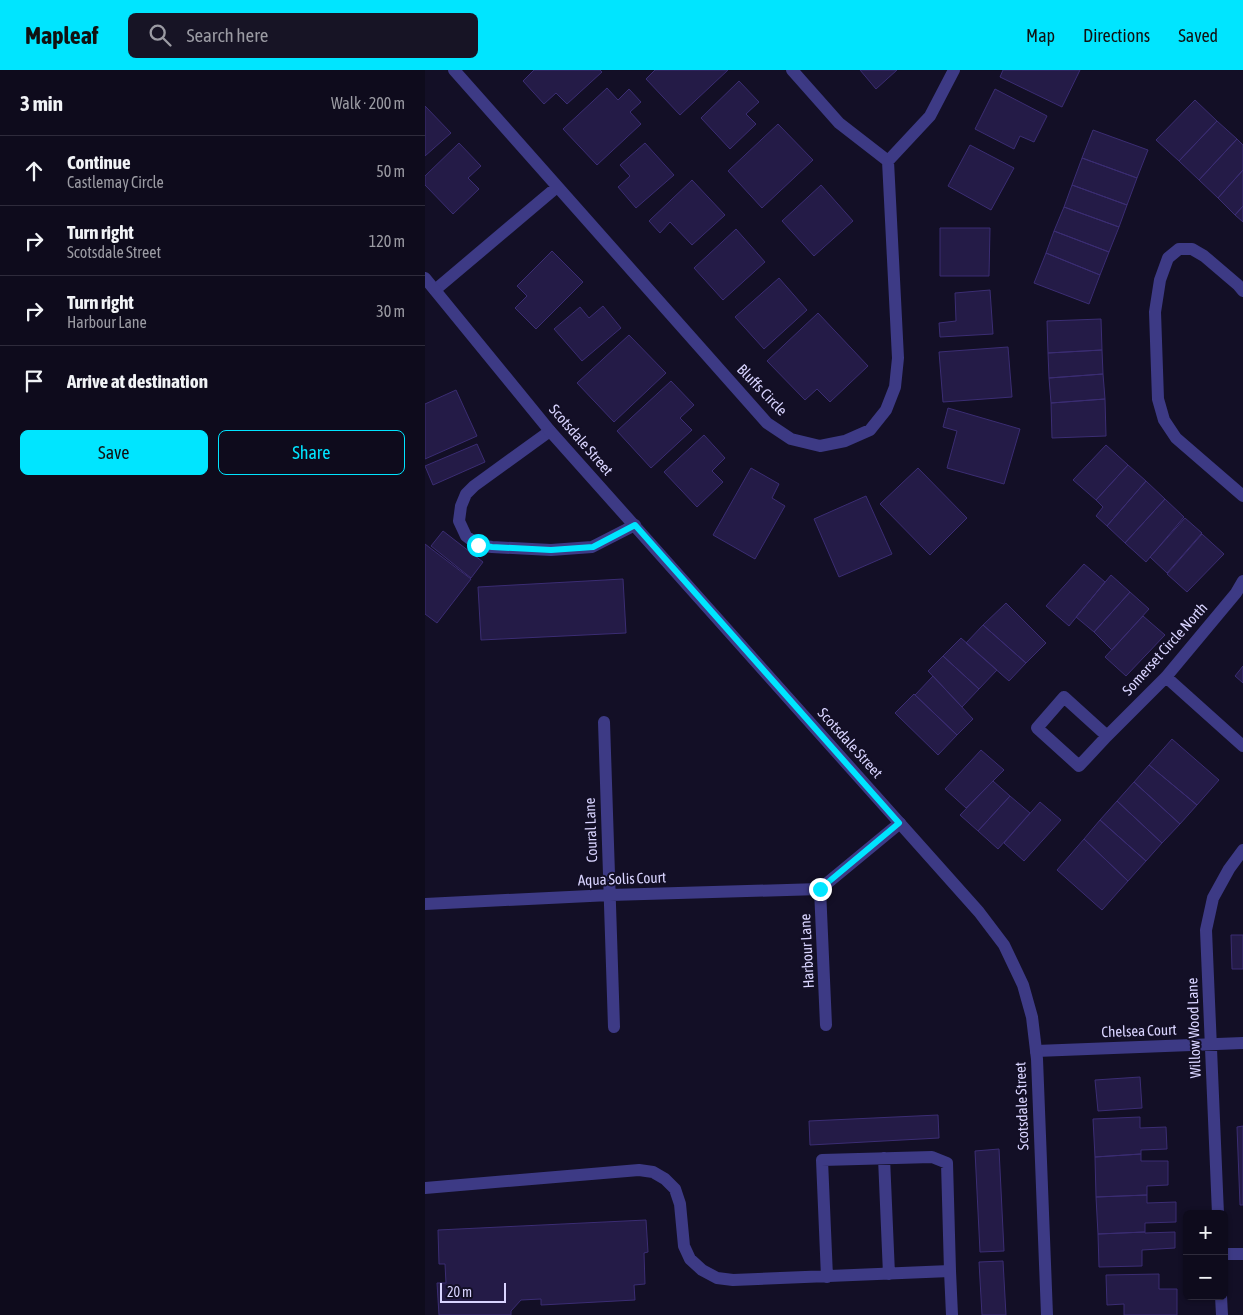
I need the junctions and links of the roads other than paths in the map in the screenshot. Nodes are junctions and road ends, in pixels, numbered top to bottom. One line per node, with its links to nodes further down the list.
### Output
1 (454, 70): 5 (street, Bluffs Circle)
2 (792, 70): 4 (street)
3 (954, 70): 4 (street)
4 (888, 161): 5 (street, Bluffs Circle)
5 (557, 188): 7 (street)
6 (425, 278): 7 (street, Scotsdale Street)
7 (435, 290): 9 (street, Scotsdale Street)
8 (1243, 291): 10 (street)
9 (551, 431): 11 (street, Scotsdale Street); 11 (street)
10 (1243, 496)
11 (635, 525): 17 (street, Scotsdale Street)
12 (1243, 581): 13 (street, Somerset Circle North)
13 (1166, 676): 15 (street, Somerset Circle North); 16 (street)
14 (604, 722): 20 (street, Coural Lane)
15 (1107, 736): 15 (street, Somerset Circle North)
16 (1243, 746)
17 (899, 823): 19 (street); 26 (street, Scotsdale Street)
18 (1243, 850): 25 (street, Willow Wood Lane)
19 (820, 889): 20 (street, Aqua Solis Court); 22 (street, Harbour Lane)
20 (610, 895): 21 (street, Aqua Solis Court); 23 (street, Coural Lane)
21 (425, 904)
22 (826, 1025)
23 (614, 1027)
24 (1243, 1043): 25 (street, Chelsea Court)
25 (1210, 1045): 26 (street, Chelsea Court); 29 (street, Willow Wood Lane)
26 (1036, 1051): 37 (street, Scotsdale Street)
27 (884, 1158): 32 (street); 33 (street); 34 (street)
28 (425, 1188): 34 (street)
29 (1218, 1210)
30 (1228, 1254): 31 (street)
31 (1243, 1254)
32 (950, 1271): 33 (street); 36 (street)
33 (889, 1274): 34 (street)
34 (827, 1277)
35 (1221, 1300): 38 (street)
36 (952, 1315)
37 (1047, 1315)
38 (1222, 1315)

